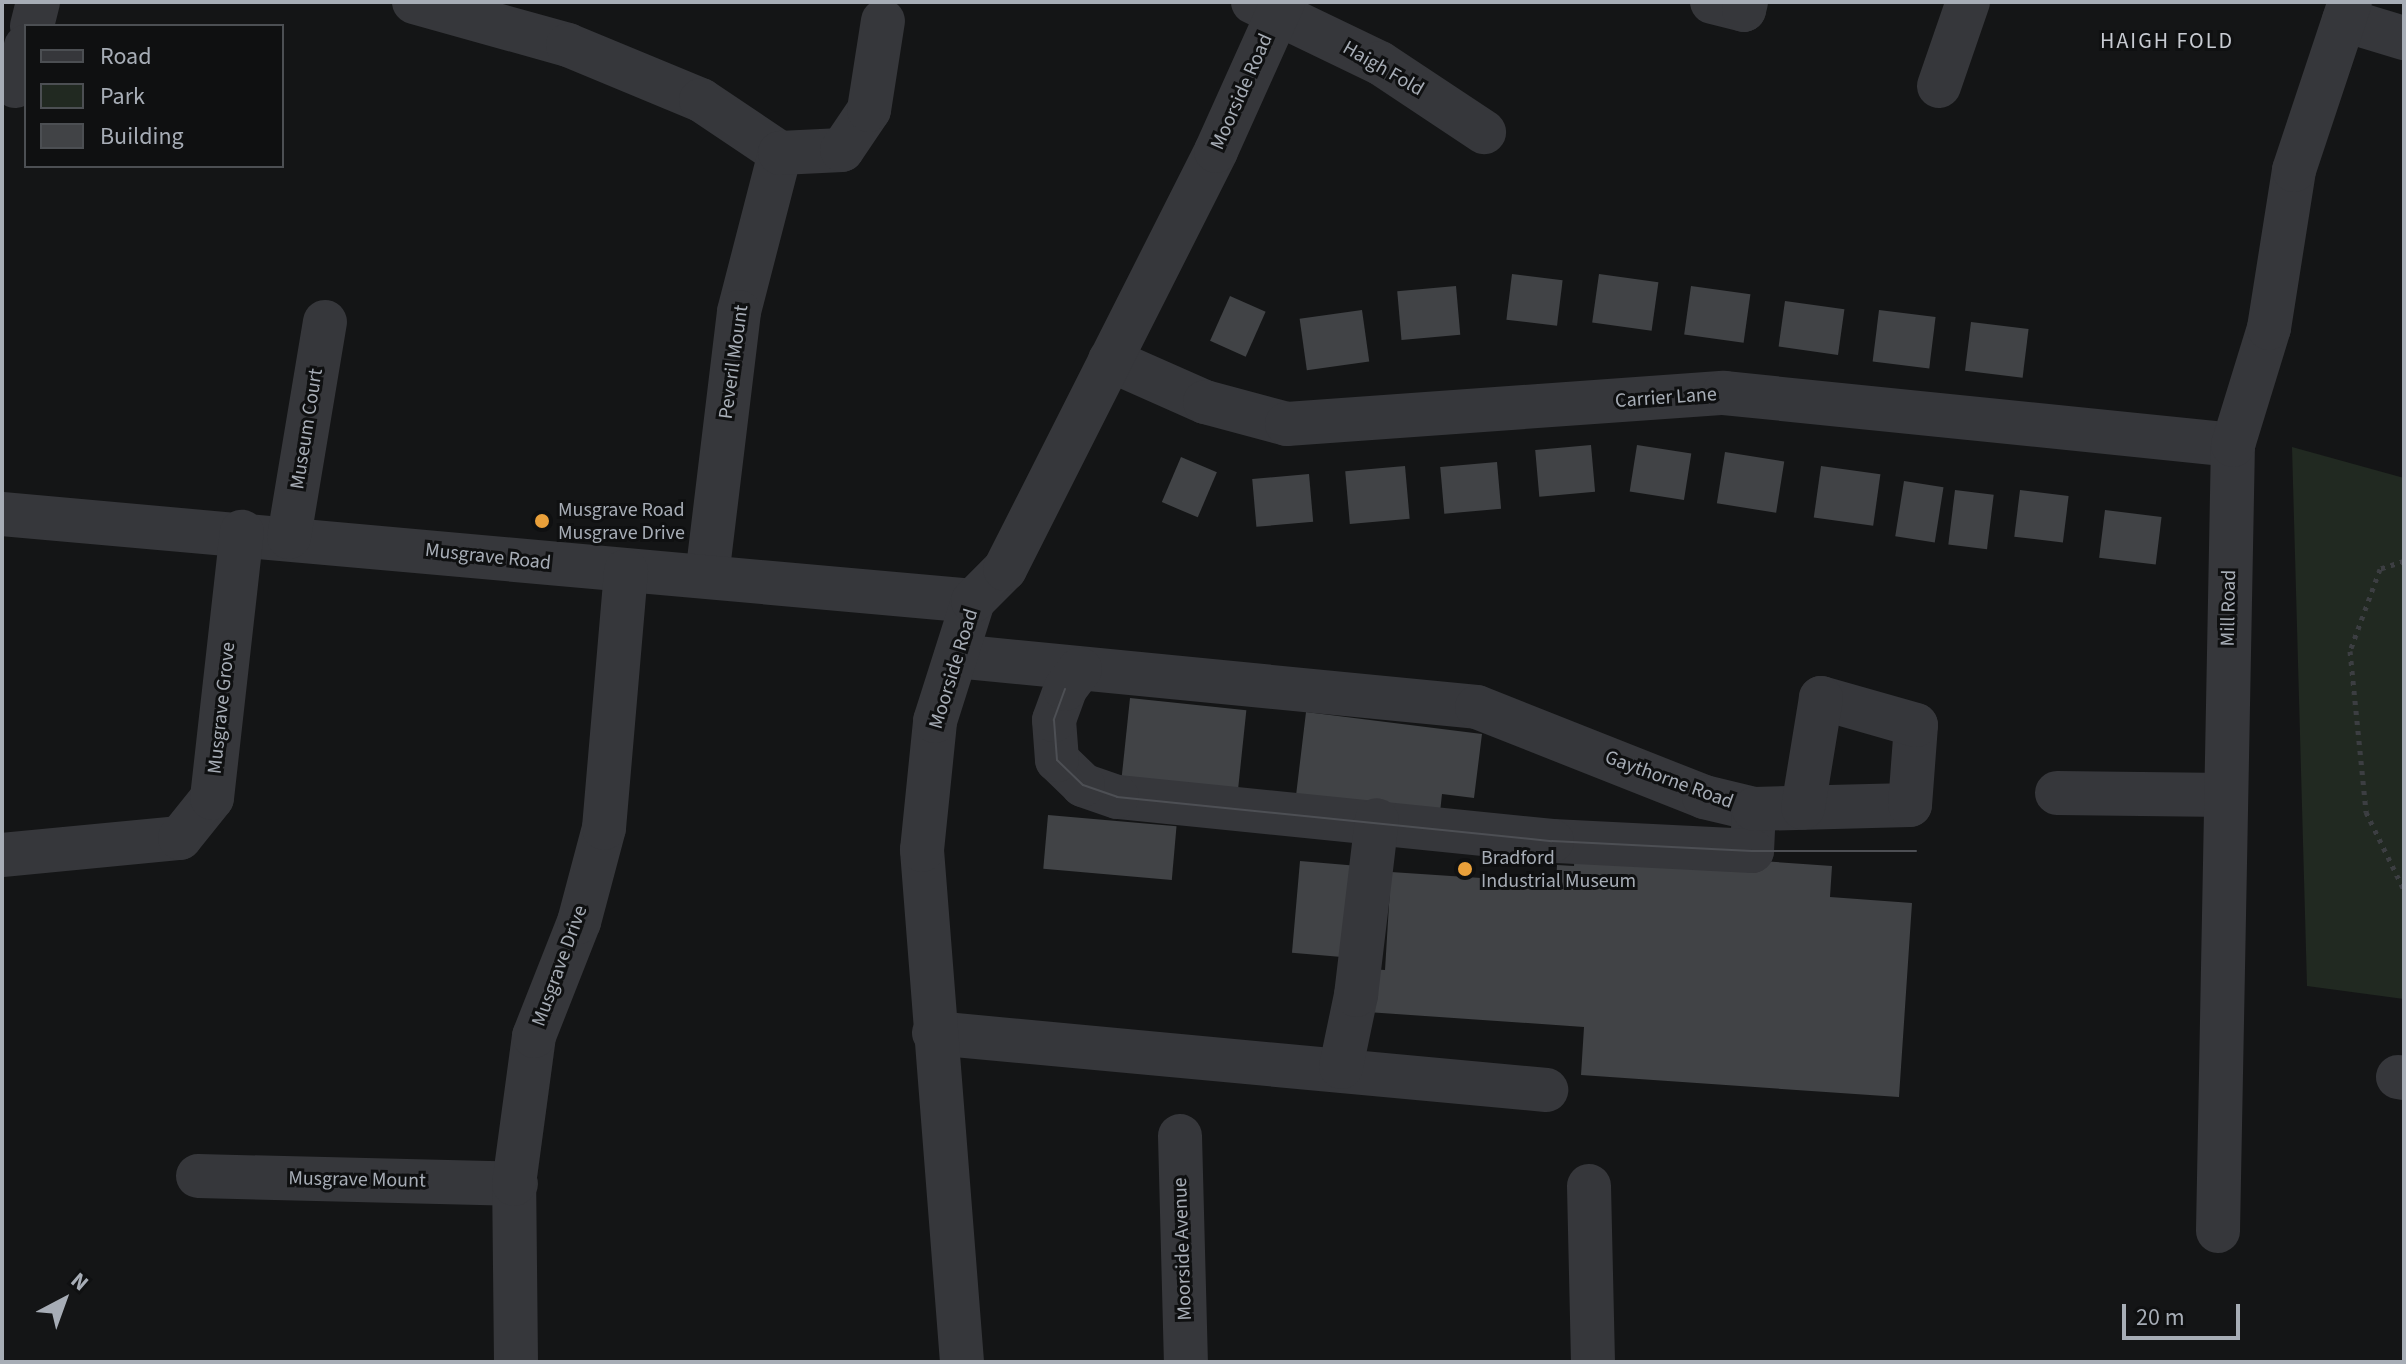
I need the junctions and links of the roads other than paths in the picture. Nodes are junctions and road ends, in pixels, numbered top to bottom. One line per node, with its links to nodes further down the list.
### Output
1 (38, 2): 9 (street)
2 (1712, 2): 3 (street)
3 (1746, 2)
4 (1968, 2): 11 (street)
5 (438, 5): 13 (street)
6 (1271, 6): 12 (street, Haigh Fold); 15 (street, Moorside Road)
7 (2347, 11): 10 (street); 16 (street, Mill Road)
8 (883, 21): 13 (street)
9 (32, 24)
10 (2404, 38)
11 (1939, 86)
12 (1484, 132)
13 (780, 153): 21 (street, Peveril Mount)
14 (325, 322): 19 (street, Museum Court)
15 (1110, 360): 16 (street, Carrier Lane); 22 (street, Moorside Road)
16 (2233, 445): 26 (street, Mill Road)
17 (2, 514): 18 (street, Musgrave Road)
18 (242, 532): 19 (street, Musgrave Road); 30 (street, Musgrave Grove)
19 (289, 537): 20 (street, Musgrave Road)
20 (626, 571): 21 (street, Musgrave Road); 36 (street, Musgrave Drive)
21 (707, 575): 22 (street, Musgrave Road)
22 (973, 601): 23 (street, Moorside Road)
23 (956, 656): 24 (street, Gaythorne Road); 31 (street, Moorside Road)
24 (1080, 669): 28 (street, Gaythorne Road); 29 (street, Gaythorne Road)
25 (2057, 793): 26 (street)
26 (2226, 795): 38 (street, Mill Road)
27 (1803, 808): 28 (street)
28 (1754, 809): 29 (street, Gaythorne Road)
29 (1377, 820): 32 (street)
30 (2, 855)
31 (934, 1033): 32 (street); 40 (street, Moorside Road)
32 (1341, 1067): 33 (street)
33 (1546, 1090)
34 (1180, 1136): 41 (street, Moorside Avenue)
35 (198, 1176): 36 (street, Musgrave Mount)
36 (516, 1184): 39 (street, Musgrave Drive)
37 (1589, 1186): 42 (street)
38 (2218, 1231)
39 (516, 1362)
40 (962, 1362)
41 (1186, 1362)
42 (1593, 1362)

